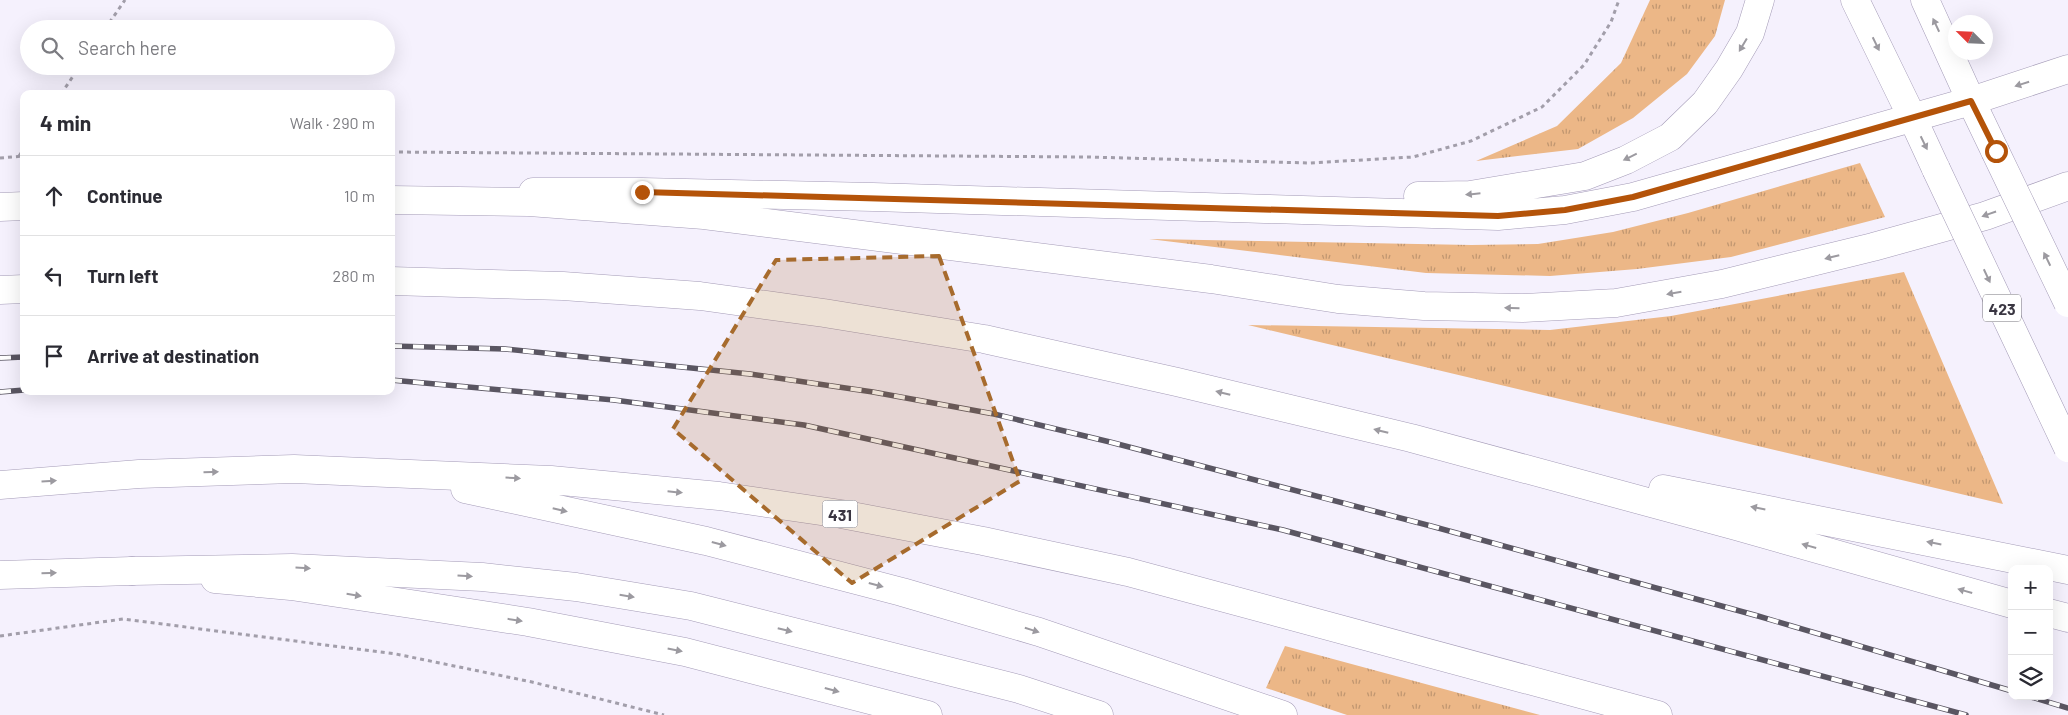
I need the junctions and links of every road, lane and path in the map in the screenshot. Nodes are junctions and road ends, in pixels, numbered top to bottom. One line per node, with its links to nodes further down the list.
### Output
1 (125, 0): 6 (path)
2 (1619, 0): 12 (path)
3 (1760, 0): 19 (main road, one-way to 19)
4 (1855, 0): 11 (main road, one-way to 11)
5 (1925, 0): 10 (main road, one-way to 5)
6 (111, 20)
7 (2068, 68): 10 (main road, one-way to 10)
8 (74, 75): 9 (path)
9 (64, 90)
10 (1971, 101): 11 (main road); 25 (main road, one-way to 10, bridge)
11 (1912, 117): 19 (main road); 27 (main road, 423, one-way to 27, bridge)
12 (395, 152)
13 (20, 154): 14 (path)
14 (18, 157): 15 (path)
15 (0, 158)
16 (2068, 186): 18 (main road, one-way to 18)
17 (395, 199): 19 (main road)
18 (395, 199)
19 (1112, 204)
20 (20, 206): 21 (main road)
21 (0, 207)
22 (395, 281): 26 (main road, one-way to 22)
23 (20, 289): 24 (main road)
24 (0, 290)
25 (2068, 303)
26 (1411, 438): 30 (main road, one-way to 26); 33 (main road, one-way to 26)
27 (2068, 448)
28 (393, 472): 29 (main road, 431, one-way to 28); 40 (main road, one-way to 40); 41 (main road, 431, one-way to 41)
29 (0, 485)
30 (2068, 570)
31 (132, 571): 32 (main road, one-way to 31); 38 (main road, one-way to 38); 39 (main road, one-way to 39)
32 (0, 576)
33 (2008, 603)
34 (2053, 614): 35 (main road)
35 (2068, 618)
36 (0, 636): 37 (path)
37 (664, 715)
38 (928, 715)
39 (1099, 715)
40 (1283, 715)
41 (1658, 715)

